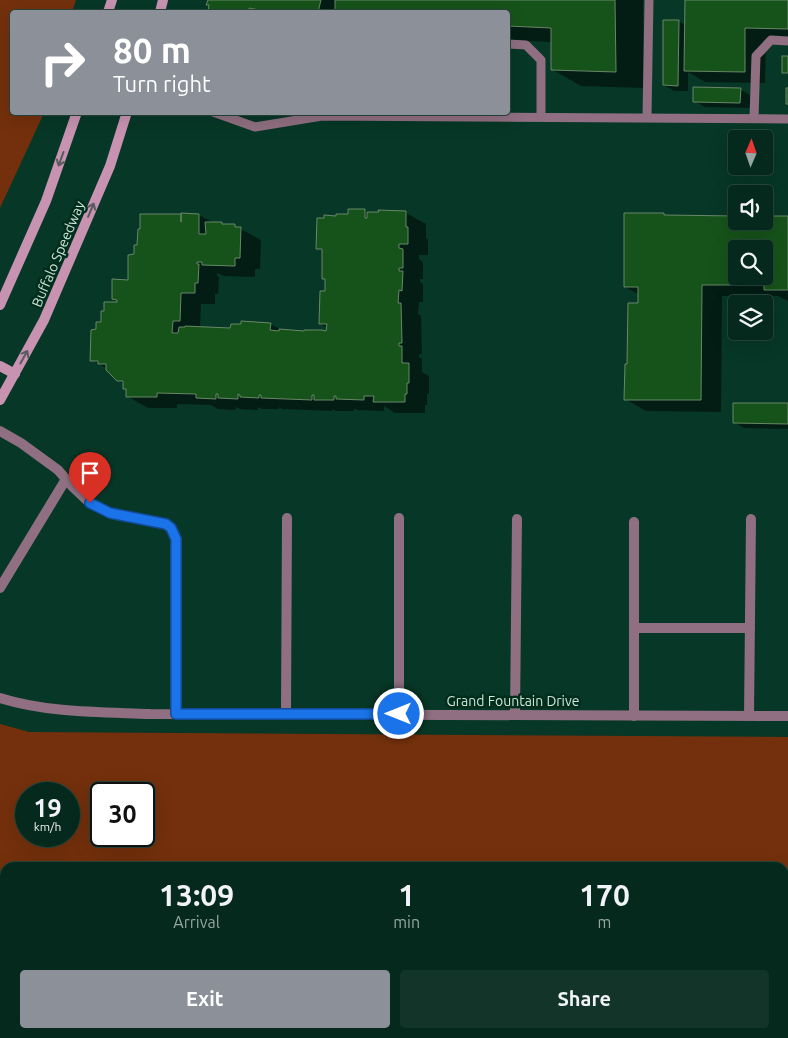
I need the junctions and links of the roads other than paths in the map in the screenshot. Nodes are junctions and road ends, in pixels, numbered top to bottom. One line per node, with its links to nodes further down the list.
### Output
1 (649, 0): 10 (lane)
2 (788, 41): 11 (lane)
3 (510, 44): 9 (lane)
4 (76, 115): 13 (main road, one-way to 13)
5 (126, 115): 15 (main road, Buffalo Speedway, one-way to 5)
6 (222, 115): 7 (lane)
7 (364, 115)
8 (474, 115): 9 (lane)
9 (541, 116): 10 (lane)
10 (647, 118): 11 (lane)
11 (754, 118): 12 (lane)
12 (788, 118)
13 (0, 305)
14 (0, 366): 15 (main road)
15 (15, 374): 16 (main road, Buffalo Speedway)
16 (0, 400)
17 (0, 431): 18 (street)
18 (66, 480): 24 (street); 28 (street)
19 (287, 518): 29 (street)
20 (399, 518): 30 (street)
21 (517, 519): 31 (street)
22 (751, 519): 26 (street)
23 (634, 522): 25 (street)
24 (0, 588)
25 (634, 628): 26 (street); 32 (street)
26 (750, 628): 33 (street)
27 (0, 698): 28 (street, Grand Fountain Drive)
28 (176, 714): 29 (street, Grand Fountain Drive)
29 (286, 714): 30 (street, Grand Fountain Drive)
30 (399, 714): 31 (street, Grand Fountain Drive)
31 (515, 715): 32 (street, Grand Fountain Drive)
32 (634, 716): 33 (street, Grand Fountain Drive)
33 (749, 716): 34 (street, Grand Fountain Drive)
34 (788, 716)

